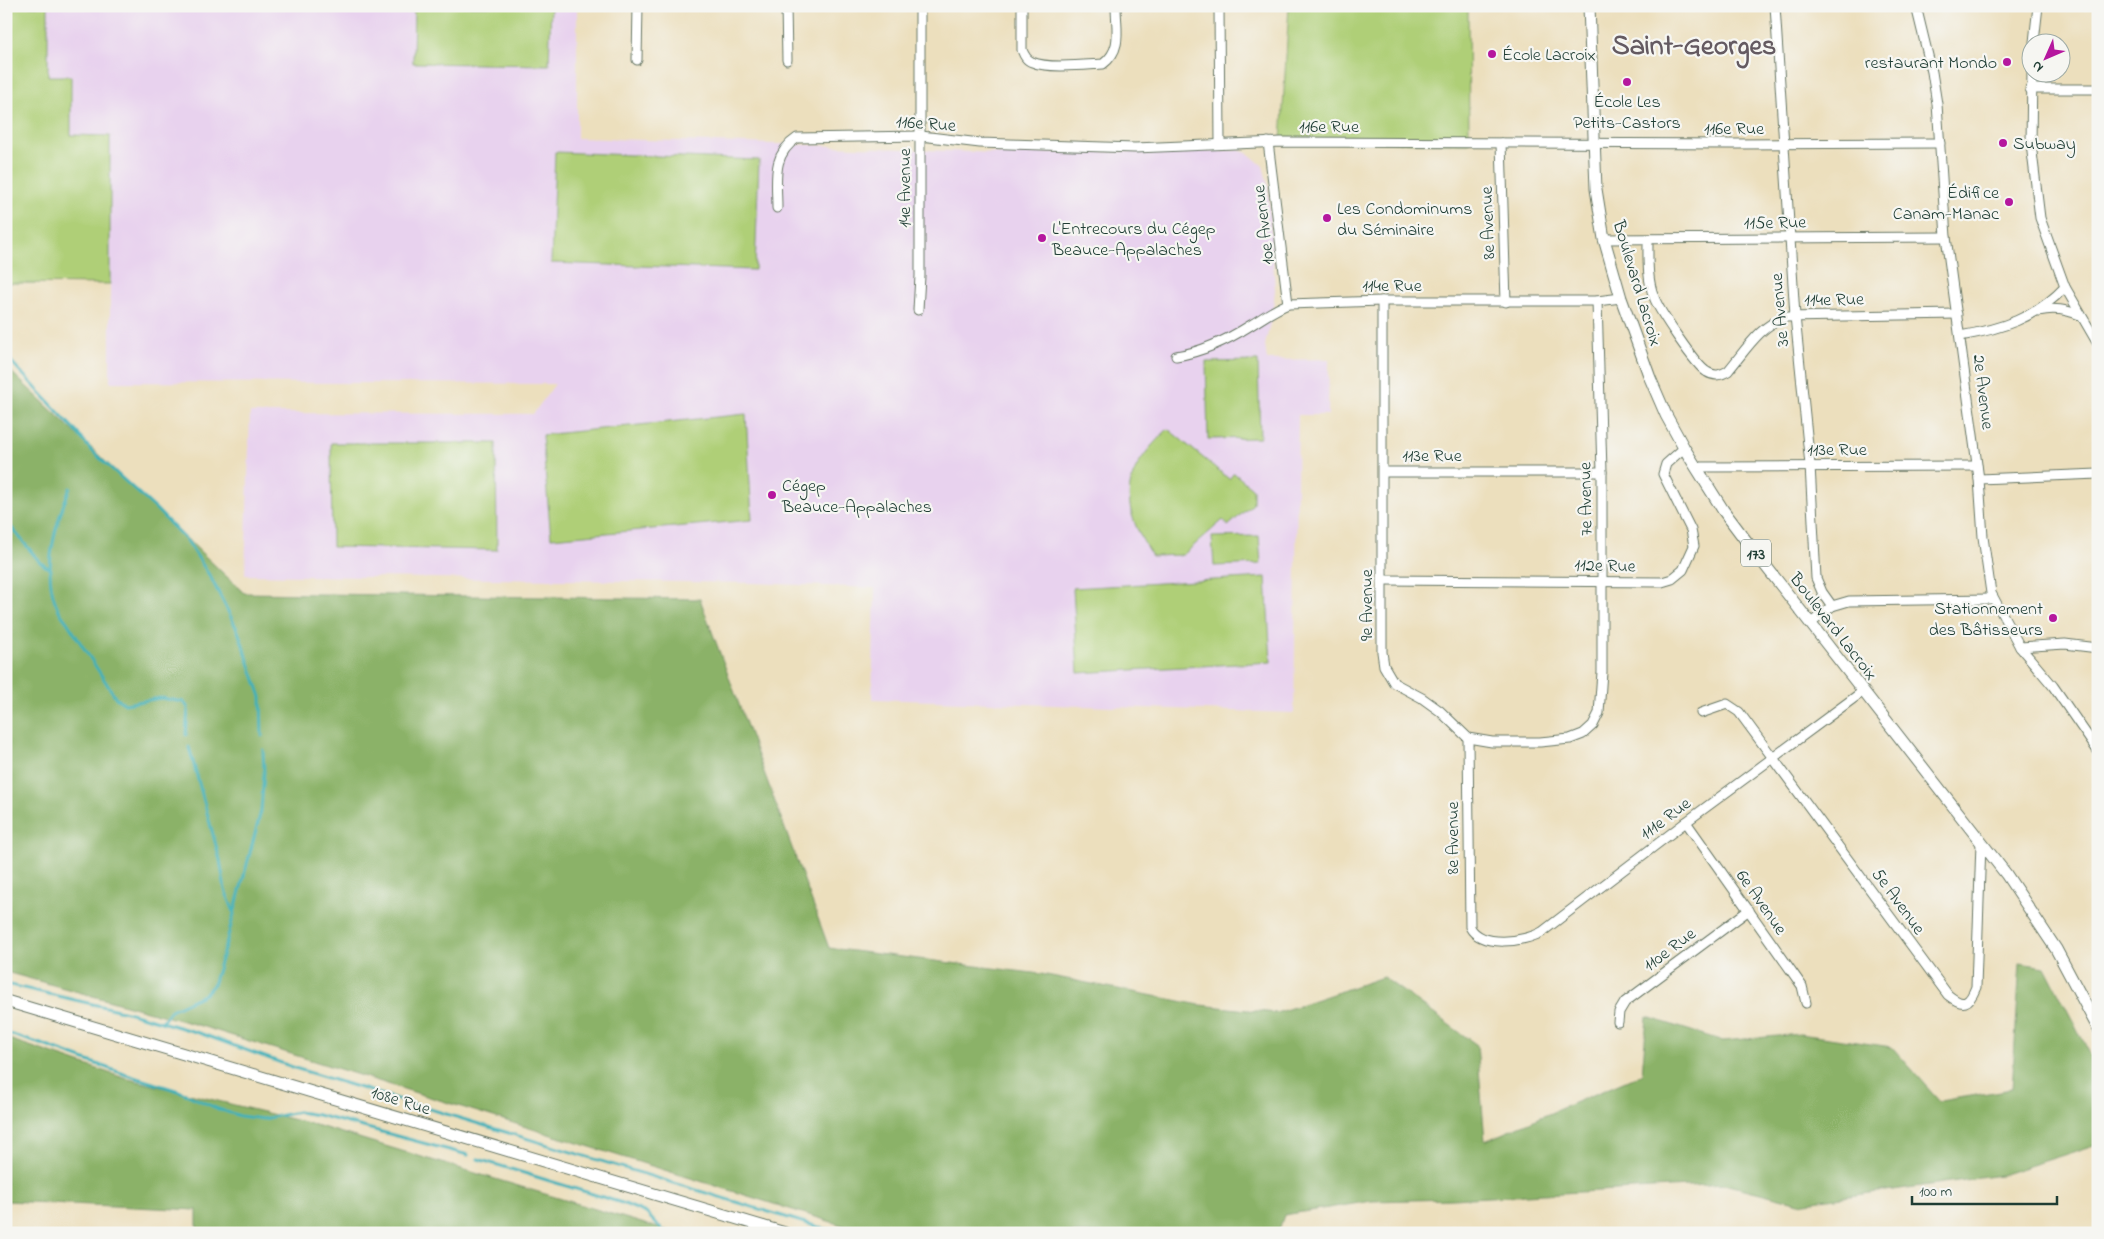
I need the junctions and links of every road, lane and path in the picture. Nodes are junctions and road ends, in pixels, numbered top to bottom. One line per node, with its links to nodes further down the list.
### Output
1 (638, 6): 12 (street)
2 (786, 6): 13 (street)
3 (920, 6): 17 (street, 14e Avenue)
4 (1022, 6): 5 (street)
5 (1116, 6)
6 (1219, 6): 21 (street)
7 (1589, 6): 22 (main road, Boulevard Lacroix / 173)
8 (1775, 6): 23 (street, 3e Avenue)
9 (1916, 6): 20 (street, 2e Avenue)
10 (2038, 6): 11 (street)
11 (2035, 32)
12 (637, 60)
13 (787, 60)
14 (2031, 82): 16 (street)
15 (2098, 88): 16 (street)
16 (2030, 89): 29 (street)
17 (921, 136): 21 (street, 116e Rue); 24 (street, 116e Rue); 35 (street, 14e Avenue)
18 (1268, 142): 19 (street, 116e Rue); 21 (street, 116e Rue); 34 (street, 10e Avenue)
19 (1501, 143): 22 (street, 116e Rue); 33 (street, 8e Avenue)
20 (1940, 143): 23 (street, 116e Rue); 25 (street, 2e Avenue)
21 (1220, 144)
22 (1595, 144): 23 (street, 116e Rue); 27 (main road, Boulevard Lacroix / 173)
23 (1785, 144): 26 (street, 3e Avenue)
24 (777, 208)
25 (1946, 237): 26 (street, 115e Rue); 37 (street, 2e Avenue)
26 (1790, 238): 28 (street, 115e Rue); 39 (street, 3e Avenue)
27 (1604, 239): 28 (street, 115e Rue); 30 (main road, Boulevard Lacroix / 173)
28 (1648, 240): 39 (street, 114e Rue)
29 (2065, 287): 36 (street); 38 (street)
30 (1621, 298): 32 (street, 114e Rue); 43 (main road, Boulevard Lacroix / 173)
31 (1382, 301): 33 (street, 114e Rue); 34 (street, 114e Rue); 47 (street, 9e Avenue)
32 (1597, 301): 33 (street, 114e Rue); 48 (street, 7e Avenue)
33 (1506, 302)
34 (1288, 304): 42 (street, 114e Rue)
35 (918, 310)
36 (2032, 313): 38 (street); 40 (street)
37 (1957, 314): 39 (street, 114e Rue); 40 (street, 2e Avenue)
38 (2080, 315): 41 (street)
39 (1795, 316): 44 (street, 3e Avenue)
40 (1960, 336): 45 (street, 2e Avenue)
41 (2098, 344)
42 (1176, 356)
43 (1684, 448): 46 (main road, Boulevard Lacroix / 173); 52 (street, 112e Rue)
44 (1810, 465): 45 (street, 113e Rue); 46 (street, 113e Rue); 54 (street, 3e Avenue)
45 (1977, 466): 50 (street, 2e Avenue)
46 (1696, 467): 55 (main road, Boulevard Lacroix / 173)
47 (1383, 472): 48 (street, 113e Rue); 51 (street, 9e Avenue)
48 (1602, 472): 52 (street, 7e Avenue)
49 (2098, 474): 50 (street)
50 (1979, 479): 53 (street, 2e Avenue)
51 (1383, 580): 52 (street, 112e Rue); 60 (street, 9e Avenue)
52 (1602, 581): 60 (street, 7e Avenue)
53 (1992, 599): 54 (street); 56 (street, 2e Avenue)
54 (1832, 606): 55 (street)
55 (1810, 624): 58 (main road, Boulevard Lacroix / 173)
56 (2020, 647): 57 (street); 61 (street, 2e Avenue)
57 (2098, 648)
58 (1862, 692): 62 (street, 111e Rue); 64 (main road, Boulevard Lacroix / 173)
59 (1701, 713): 62 (street, 5e Avenue)
60 (1468, 738): 66 (street, 8e Avenue)
61 (2098, 751)
62 (1774, 758): 63 (street, 111e Rue); 64 (street, 5e Avenue)
63 (1686, 822): 65 (street, 6e Avenue); 66 (street, 111e Rue)
64 (1980, 843): 70 (main road, Boulevard Lacroix / 173)
65 (1749, 910): 68 (street, 6e Avenue); 69 (street, 110e Rue)
66 (1477, 935)
67 (6, 1001): 71 (main road, 108e Rue)
68 (1806, 1002)
69 (1618, 1022)
70 (2098, 1028)
71 (785, 1233)

